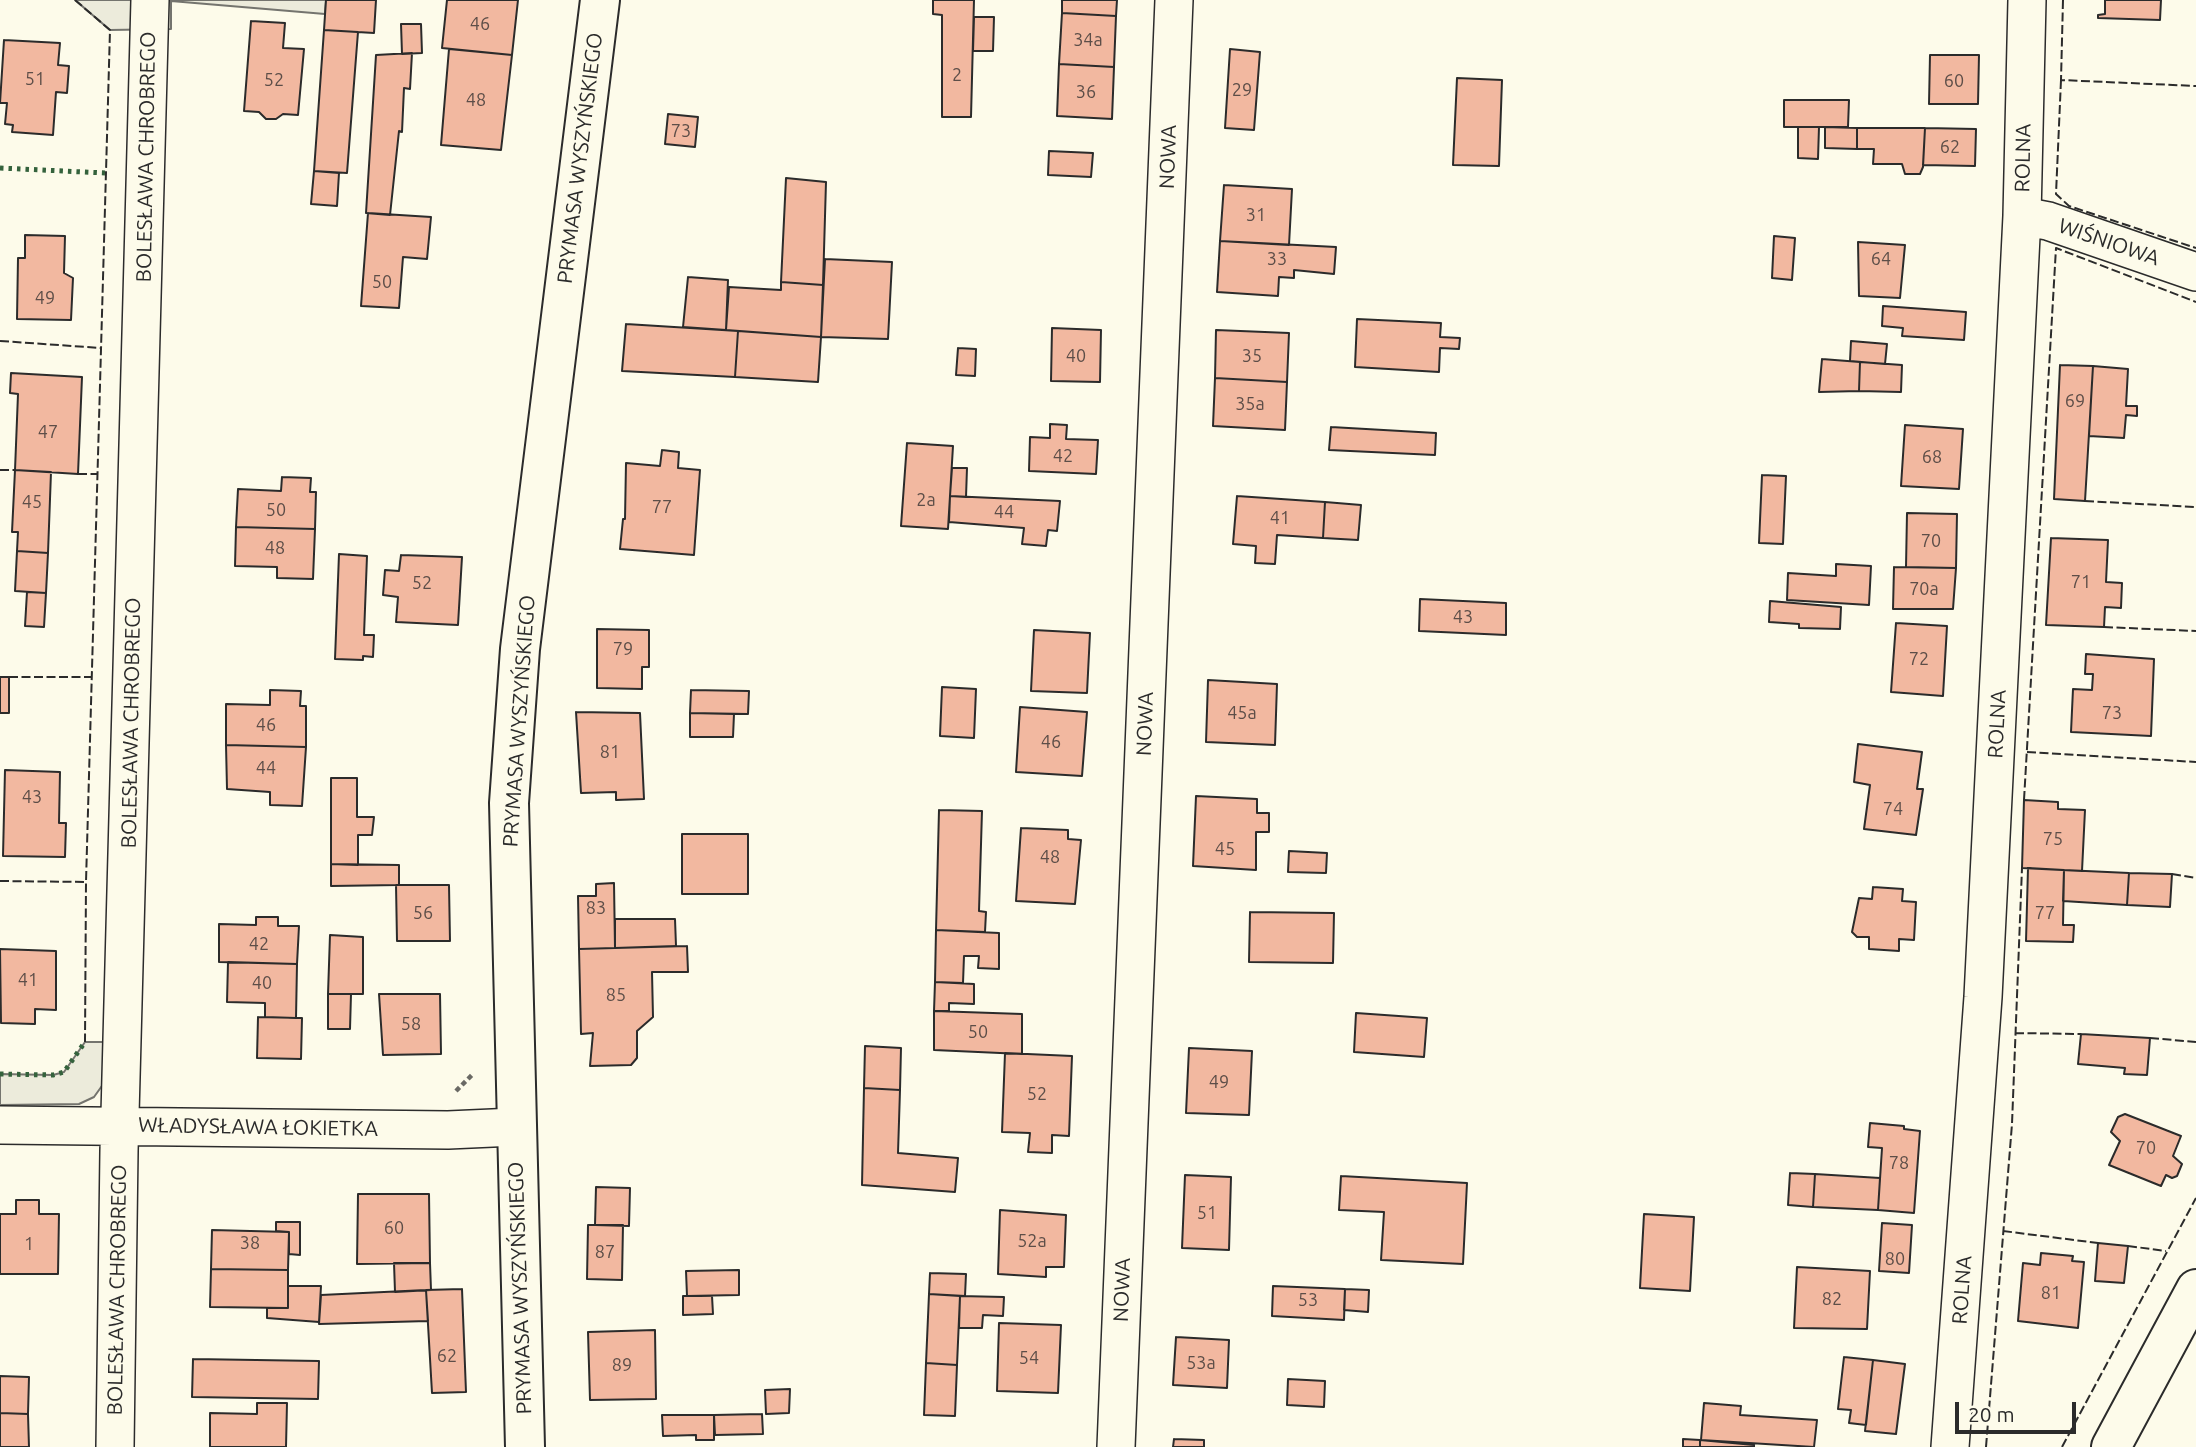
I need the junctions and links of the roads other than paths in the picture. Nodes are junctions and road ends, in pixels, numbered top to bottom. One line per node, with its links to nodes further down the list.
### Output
1 (150, 0): 8 (street, BOLESŁAWA CHROBREGO)
2 (600, 0): 9 (street, PRYMASA WYSZYŃSKIEGO)
3 (1174, 0): 13 (street, NOWA)
4 (2027, 0): 5 (street, ROLNA)
5 (2022, 216): 6 (street, WIŚNIOWA); 14 (street, ROLNA)
6 (2196, 272)
7 (0, 1125): 8 (street, WŁADYSŁAWA ŁOKIETKA)
8 (120, 1125): 9 (street, WŁADYSŁAWA ŁOKIETKA); 11 (street, BOLESŁAWA CHROBREGO)
9 (515, 1127): 12 (street, PRYMASA WYSZYŃSKIEGO)
10 (2196, 1289): 15 (street)
11 (115, 1447)
12 (525, 1447)
13 (1116, 1447)
14 (1950, 1447)
15 (2111, 1447)

